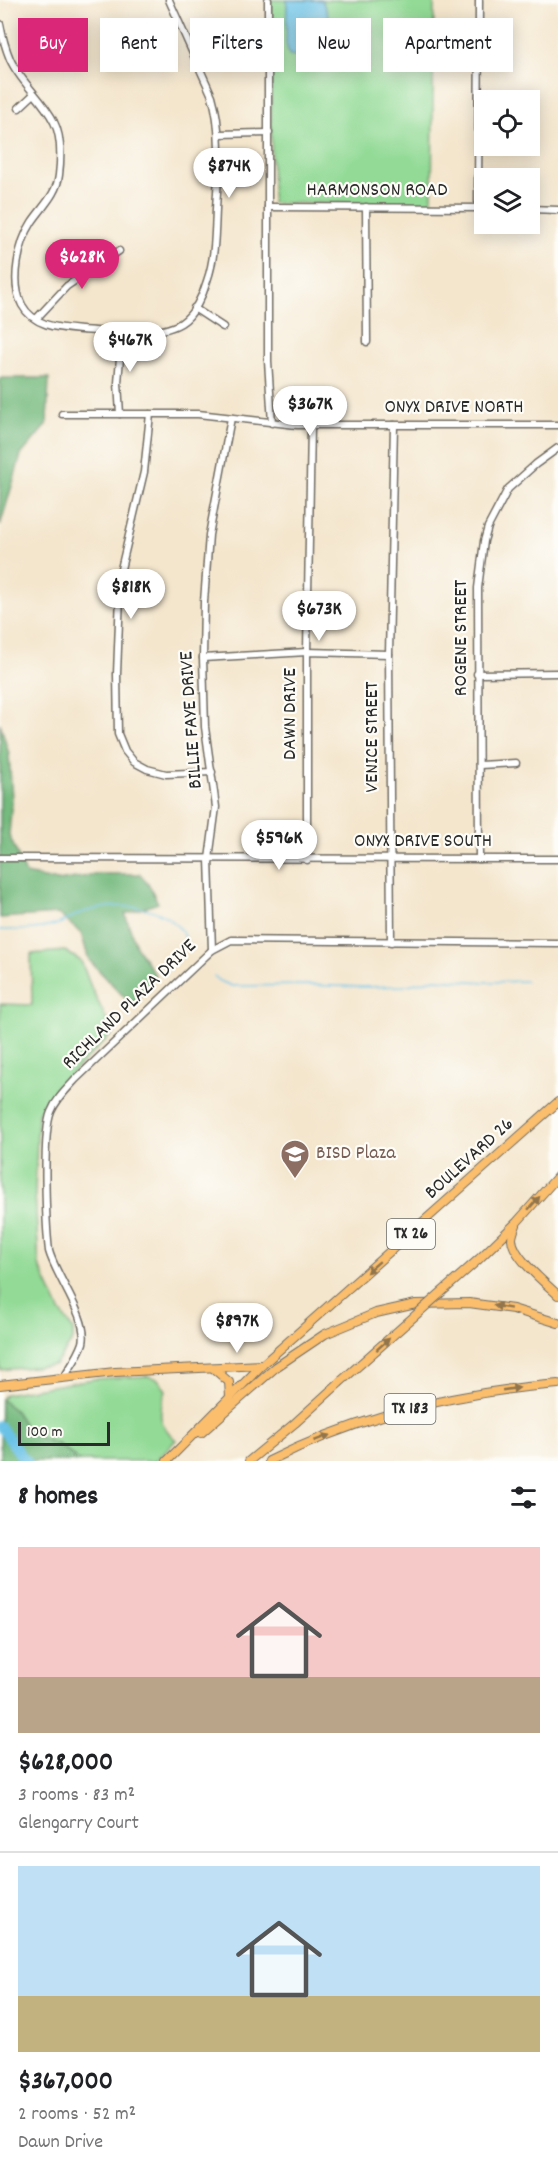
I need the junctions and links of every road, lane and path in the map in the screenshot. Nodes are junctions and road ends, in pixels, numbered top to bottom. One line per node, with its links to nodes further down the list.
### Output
1 (169, 0): 8 (street)
2 (268, 0): 7 (street)
3 (479, 0): 9 (street)
4 (0, 24): 5 (street)
5 (34, 94): 6 (street); 17 (street)
6 (19, 108)
7 (269, 133): 8 (street); 10 (street)
8 (219, 134): 16 (street)
9 (481, 168)
10 (268, 207): 11 (street, HARMONSON ROAD); 25 (street)
11 (366, 207): 12 (street, HARMONSON ROAD); 20 (street)
12 (474, 208)
13 (540, 209): 14 (street)
14 (558, 210)
15 (119, 251): 17 (street)
16 (194, 308): 18 (street); 19 (street)
17 (36, 319): 19 (street)
18 (223, 327)
19 (122, 332): 22 (street)
20 (367, 342)
21 (62, 414): 22 (street, ONYX DRIVE NORTH)
22 (120, 414): 23 (street, ONYX DRIVE NORTH)
23 (150, 414): 24 (street, ONYX DRIVE NORTH); 37 (street)
24 (231, 418): 25 (street, ONYX DRIVE NORTH); 32 (street, BILLIE FAYE DRIVE)
25 (272, 423): 26 (street, ONYX DRIVE NORTH)
26 (311, 424): 27 (street, ONYX DRIVE NORTH); 30 (street, DAWN DRIVE)
27 (394, 424): 28 (street, ONYX DRIVE NORTH); 31 (street, VENICE STREET)
28 (558, 425)
29 (558, 448): 34 (street, ROGENE STREET)
30 (307, 652): 31 (street); 32 (street); 43 (street, DAWN DRIVE)
31 (389, 654): 38 (street, VENICE STREET)
32 (203, 658): 37 (street, BILLIE FAYE DRIVE)
33 (558, 673): 34 (street)
34 (477, 674): 36 (street, ROGENE STREET)
35 (516, 763): 36 (street)
36 (480, 765): 41 (street, ROGENE STREET)
37 (212, 772): 40 (street, BILLIE FAYE DRIVE)
38 (389, 857): 41 (street, ONYX DRIVE SOUTH); 43 (street, ONYX DRIVE SOUTH); 44 (street, VENICE STREET)
39 (0, 858): 40 (street, ONYX DRIVE SOUTH)
40 (209, 859): 43 (street, ONYX DRIVE SOUTH); 46 (street, BILLIE FAYE DRIVE)
41 (479, 859): 42 (street, ONYX DRIVE SOUTH)
42 (558, 859)
43 (307, 860)
44 (391, 942): 45 (street, RICHLAND PLAZA DRIVE); 46 (street, RICHLAND PLAZA DRIVE)
45 (558, 944)
46 (212, 950): 54 (street, RICHLAND PLAZA DRIVE)
47 (558, 1102): 52 (main road, BOULEVARD 26 / TX 26, one-way to 52)
48 (558, 1176): 49 (main road, one-way to 48)
49 (517, 1222): 50 (main road); 59 (main road, one-way to 49, bridge)
50 (558, 1295)
51 (558, 1323): 58 (main road, one-way to 58)
52 (262, 1365): 53 (main road); 57 (main road, BOULEVARD 26 / TX 26)
53 (213, 1368): 54 (main road); 57 (main road)
54 (65, 1377): 56 (main road)
55 (558, 1384): 60 (main road, TX 183, one-way to 55)
56 (0, 1385)
57 (230, 1397): 58 (main road, BOULEVARD 26 / TX 26)
58 (168, 1461)
59 (249, 1461)
60 (268, 1461)

